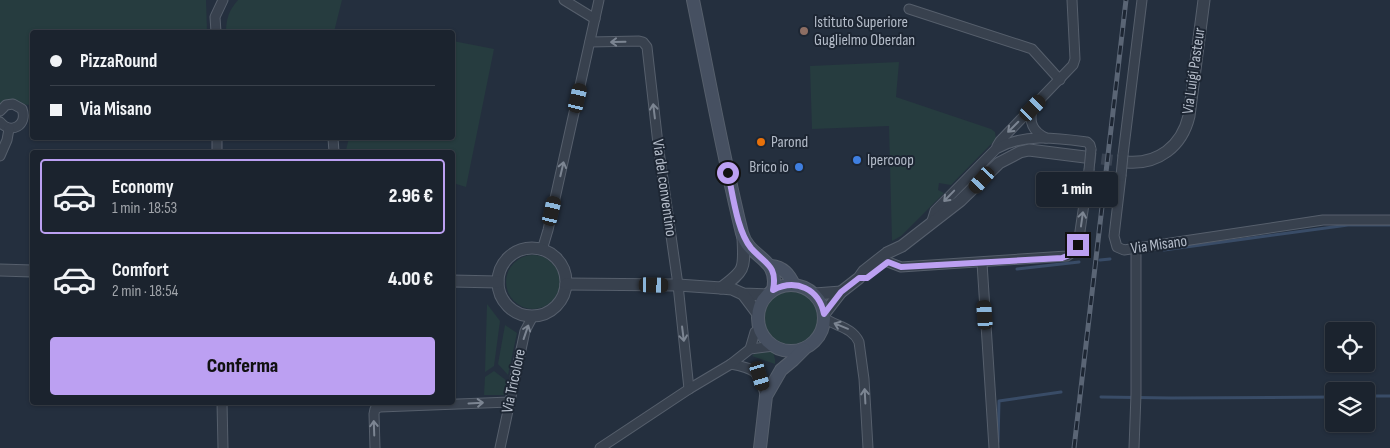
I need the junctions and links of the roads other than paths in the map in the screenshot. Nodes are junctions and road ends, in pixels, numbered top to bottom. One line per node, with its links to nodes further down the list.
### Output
1 (223, 0): 10 (street)
2 (564, 0): 9 (street)
3 (599, 0): 9 (street)
4 (693, 0): 24 (main road)
5 (1072, 0): 12 (street)
6 (1142, 0): 21 (street, Via Misano)
7 (1204, 0): 21 (street, Via Luigi Pasteur)
8 (909, 9): 12 (street)
9 (595, 19): 11 (street)
10 (216, 30)
11 (590, 42): 26 (street, one-way to 11); 38 (street, Via del conventino, one-way to 11)
12 (1060, 80): 14 (street)
13 (2, 107): 16 (street)
14 (1033, 108): 17 (street); 18 (street, one-way to 18)
15 (0, 122): 16 (street)
16 (9, 129): 20 (street)
17 (1047, 138): 18 (street); 19 (street)
18 (996, 149): 23 (street, one-way to 23)
19 (1088, 153): 23 (street); 29 (street, one-way to 19, bridge)
20 (0, 156)
21 (1125, 159): 22 (street, Via Misano, bridge)
22 (1390, 220)
23 (931, 224): 25 (street)
24 (743, 237): 30 (main road); 39 (street)
25 (902, 246): 28 (street); 33 (street)
26 (542, 250): 35 (street); 36 (street)
27 (1136, 254): 66 (street)
28 (888, 262): 29 (street); 33 (street)
29 (982, 263): 65 (street)
30 (771, 266): 37 (main road); 40 (main road)
31 (0, 270): 32 (street)
32 (30, 271)
33 (859, 278): 41 (street)
34 (455, 281): 35 (street)
35 (498, 282): 45 (street)
36 (566, 284): 38 (street); 45 (street)
37 (794, 284): 40 (main road); 43 (main road)
38 (678, 285): 39 (street); 53 (street, Via del conventino, one-way to 53)
39 (721, 288): 42 (street)
40 (770, 292): 42 (street); 44 (main road)
41 (841, 292): 43 (street); 46 (street)
42 (744, 294): 44 (street)
43 (815, 294): 46 (main road)
44 (758, 314): 47 (main road)
45 (533, 316): 55 (street, Via Tricolore, one-way to 45)
46 (824, 316): 50 (main road); 64 (street, one-way to 46)
47 (760, 329): 48 (main road); 49 (street)
48 (777, 348): 49 (street); 50 (main road); 52 (main road)
49 (750, 349): 51 (street)
50 (804, 349): 52 (main road)
51 (731, 364): 53 (street); 54 (street)
52 (781, 370): 54 (main road)
53 (689, 389): 62 (street)
54 (766, 396): 63 (main road)
55 (510, 402): 56 (street, one-way to 55); 61 (street, Via Tricolore)
56 (455, 404)
57 (222, 405): 59 (street)
58 (432, 405): 60 (street, one-way to 58)
59 (223, 448)
60 (375, 448)
61 (500, 448)
62 (600, 448)
63 (760, 448)
64 (868, 448)
65 (994, 448)
66 (1134, 448)

